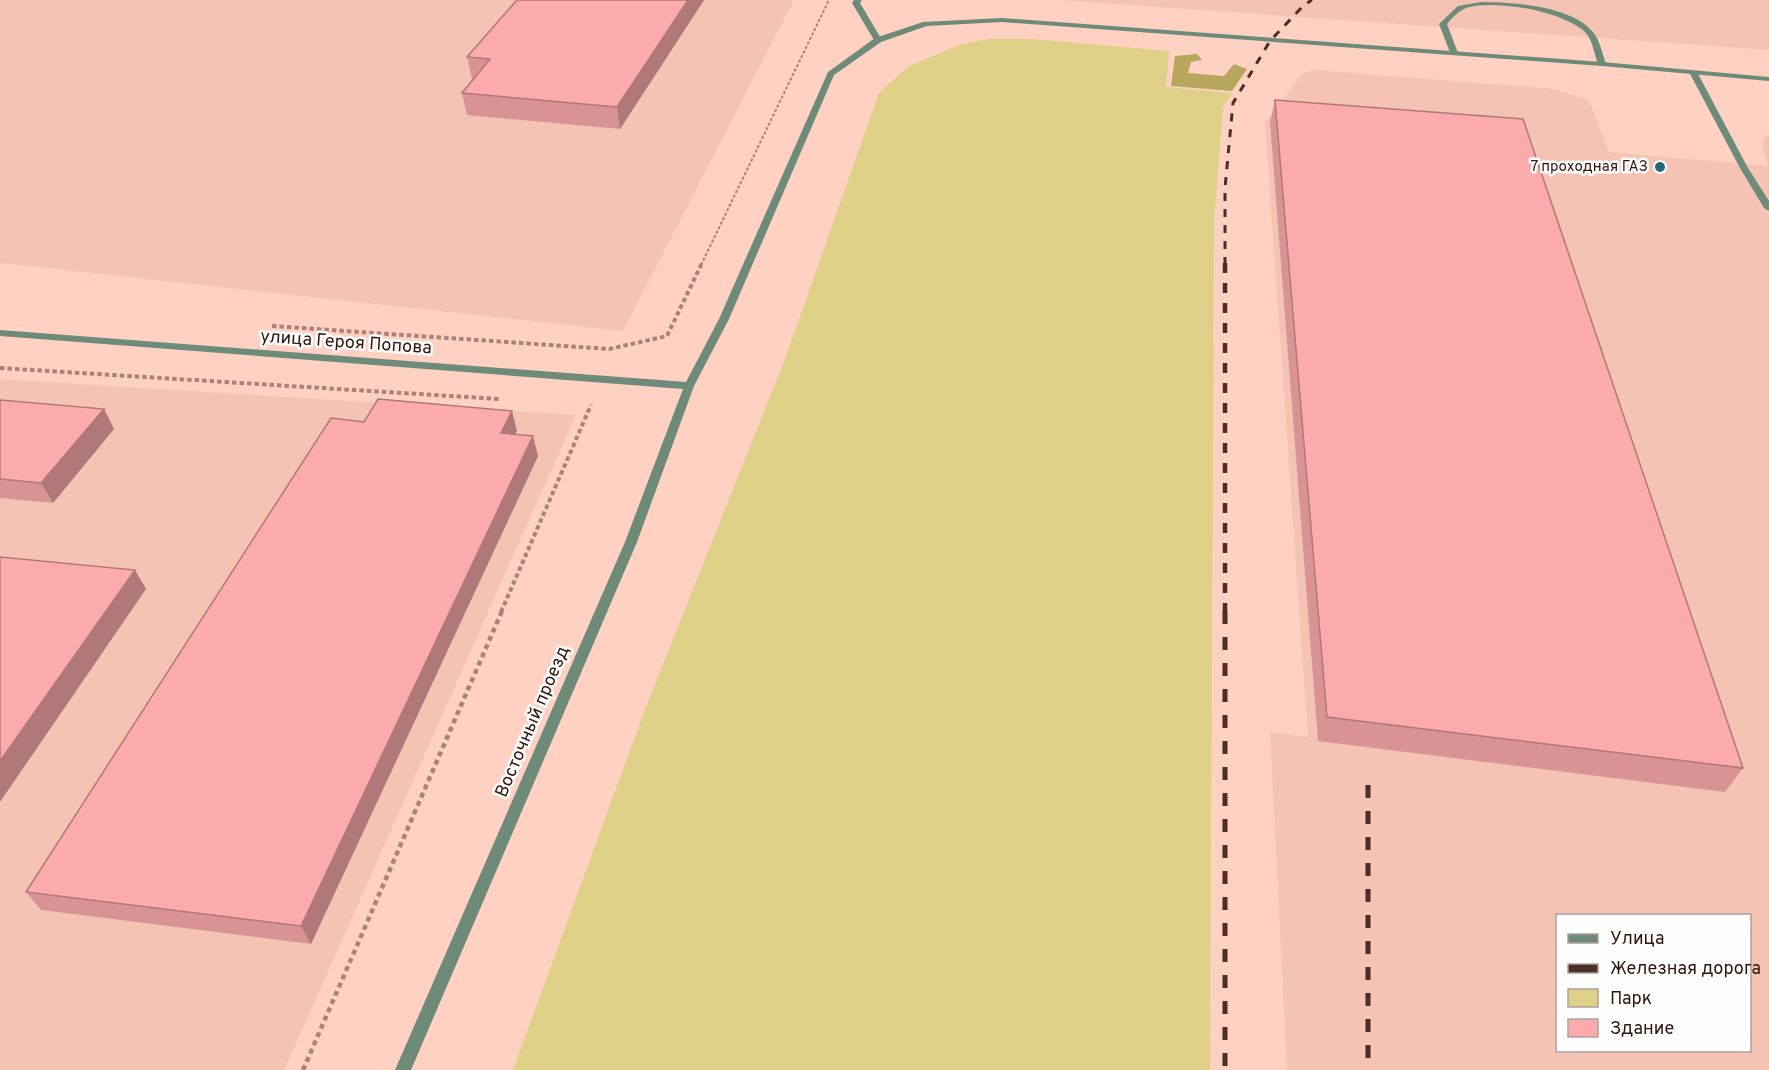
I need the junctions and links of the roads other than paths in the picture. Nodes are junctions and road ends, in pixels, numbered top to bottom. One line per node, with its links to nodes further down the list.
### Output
1 (858, 0): 2 (street)
2 (878, 40): 3 (street, Восточный проезд); 9 (street, Восточный проезд)
3 (1454, 53): 4 (street, Восточный проезд); 4 (street)
4 (1602, 64): 5 (street, Восточный проезд)
5 (1693, 72): 6 (street, Восточный проезд); 7 (street)
6 (1769, 79)
7 (1769, 208)
8 (0, 333): 9 (street, улица Героя Попова)
9 (689, 386): 10 (street, Восточный проезд)
10 (403, 1070)

